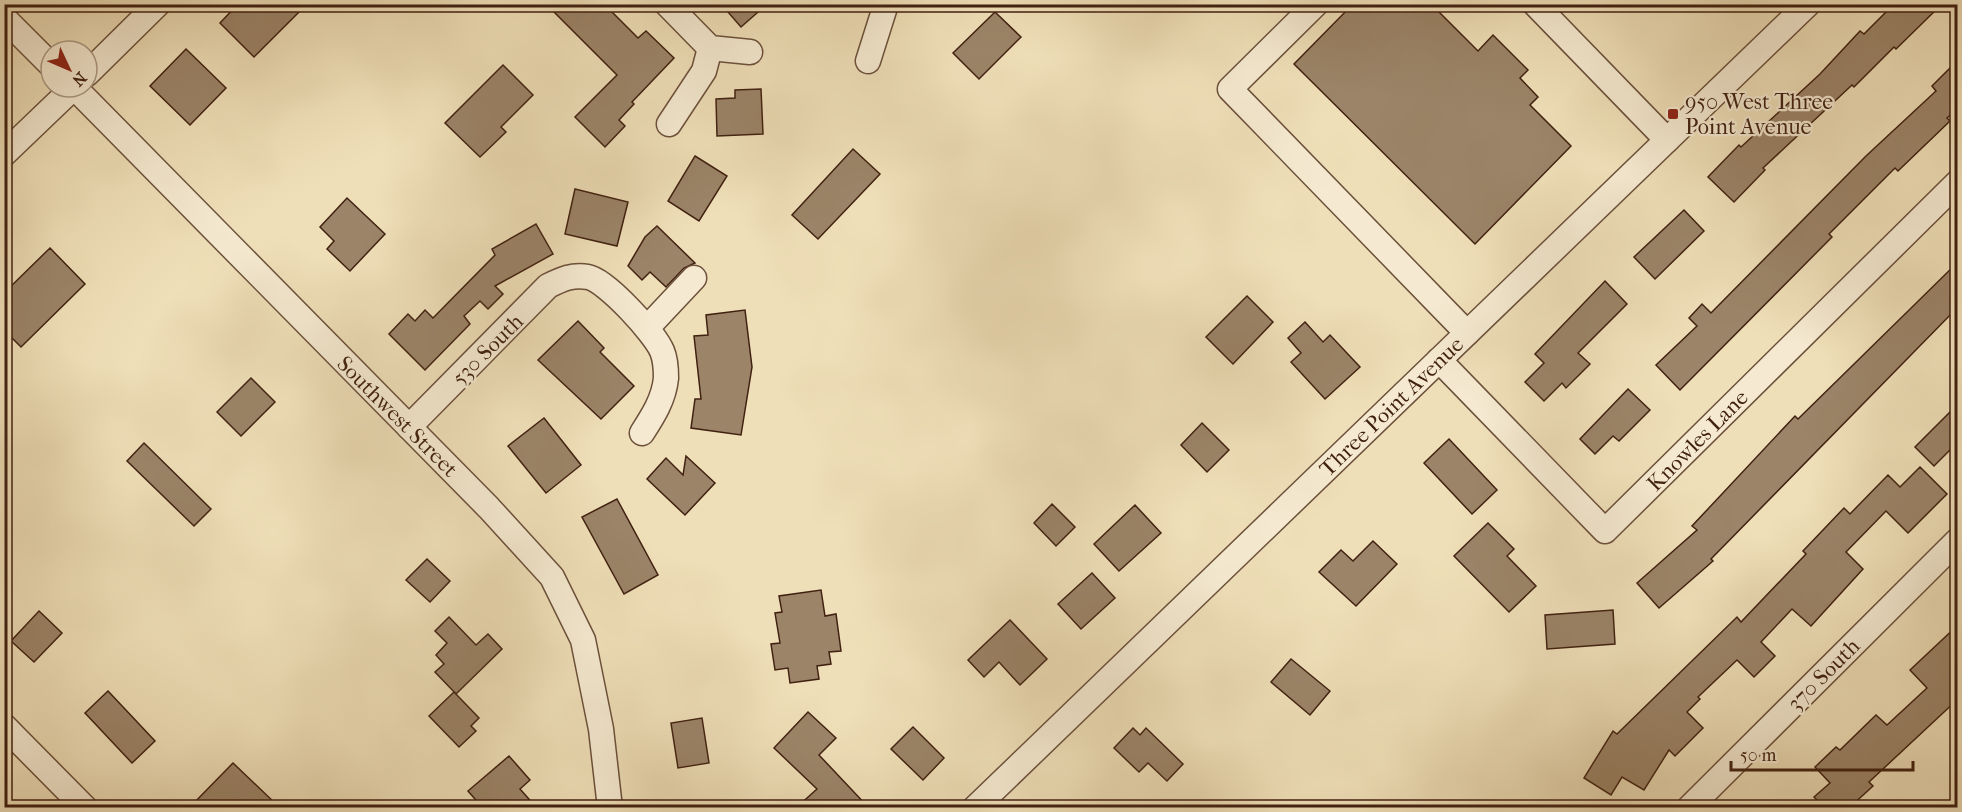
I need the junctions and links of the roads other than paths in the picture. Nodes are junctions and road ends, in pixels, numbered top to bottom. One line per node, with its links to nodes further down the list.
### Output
1 (158, 4): 12 (street)
2 (666, 4): 8 (street)
3 (886, 4): 11 (street)
4 (1316, 4): 21 (street)
5 (1535, 4): 16 (street)
6 (1808, 4): 16 (street, Three Point Avenue)
7 (4, 18): 10 (street)
8 (710, 48): 9 (street); 15 (street)
9 (750, 52)
10 (39, 53)
11 (868, 61)
12 (99, 62)
13 (61, 99): 17 (street)
14 (86, 99): 23 (street, Southwest Street)
15 (669, 124)
16 (1667, 140): 21 (street, Three Point Avenue)
17 (4, 154)
18 (1958, 182): 22 (street, Knowles Lane)
19 (694, 278): 20 (street)
20 (647, 328): 23 (street, 530 South); 24 (street)
21 (1467, 333): 22 (street, Three Point Avenue)
22 (1439, 360): 29 (street, Three Point Avenue)
23 (409, 427): 28 (street, Southwest Street)
24 (642, 433)
25 (1958, 540): 30 (street, 370 South)
26 (4, 726): 27 (street)
27 (85, 807)
28 (610, 807)
29 (975, 807)
30 (1689, 807)

